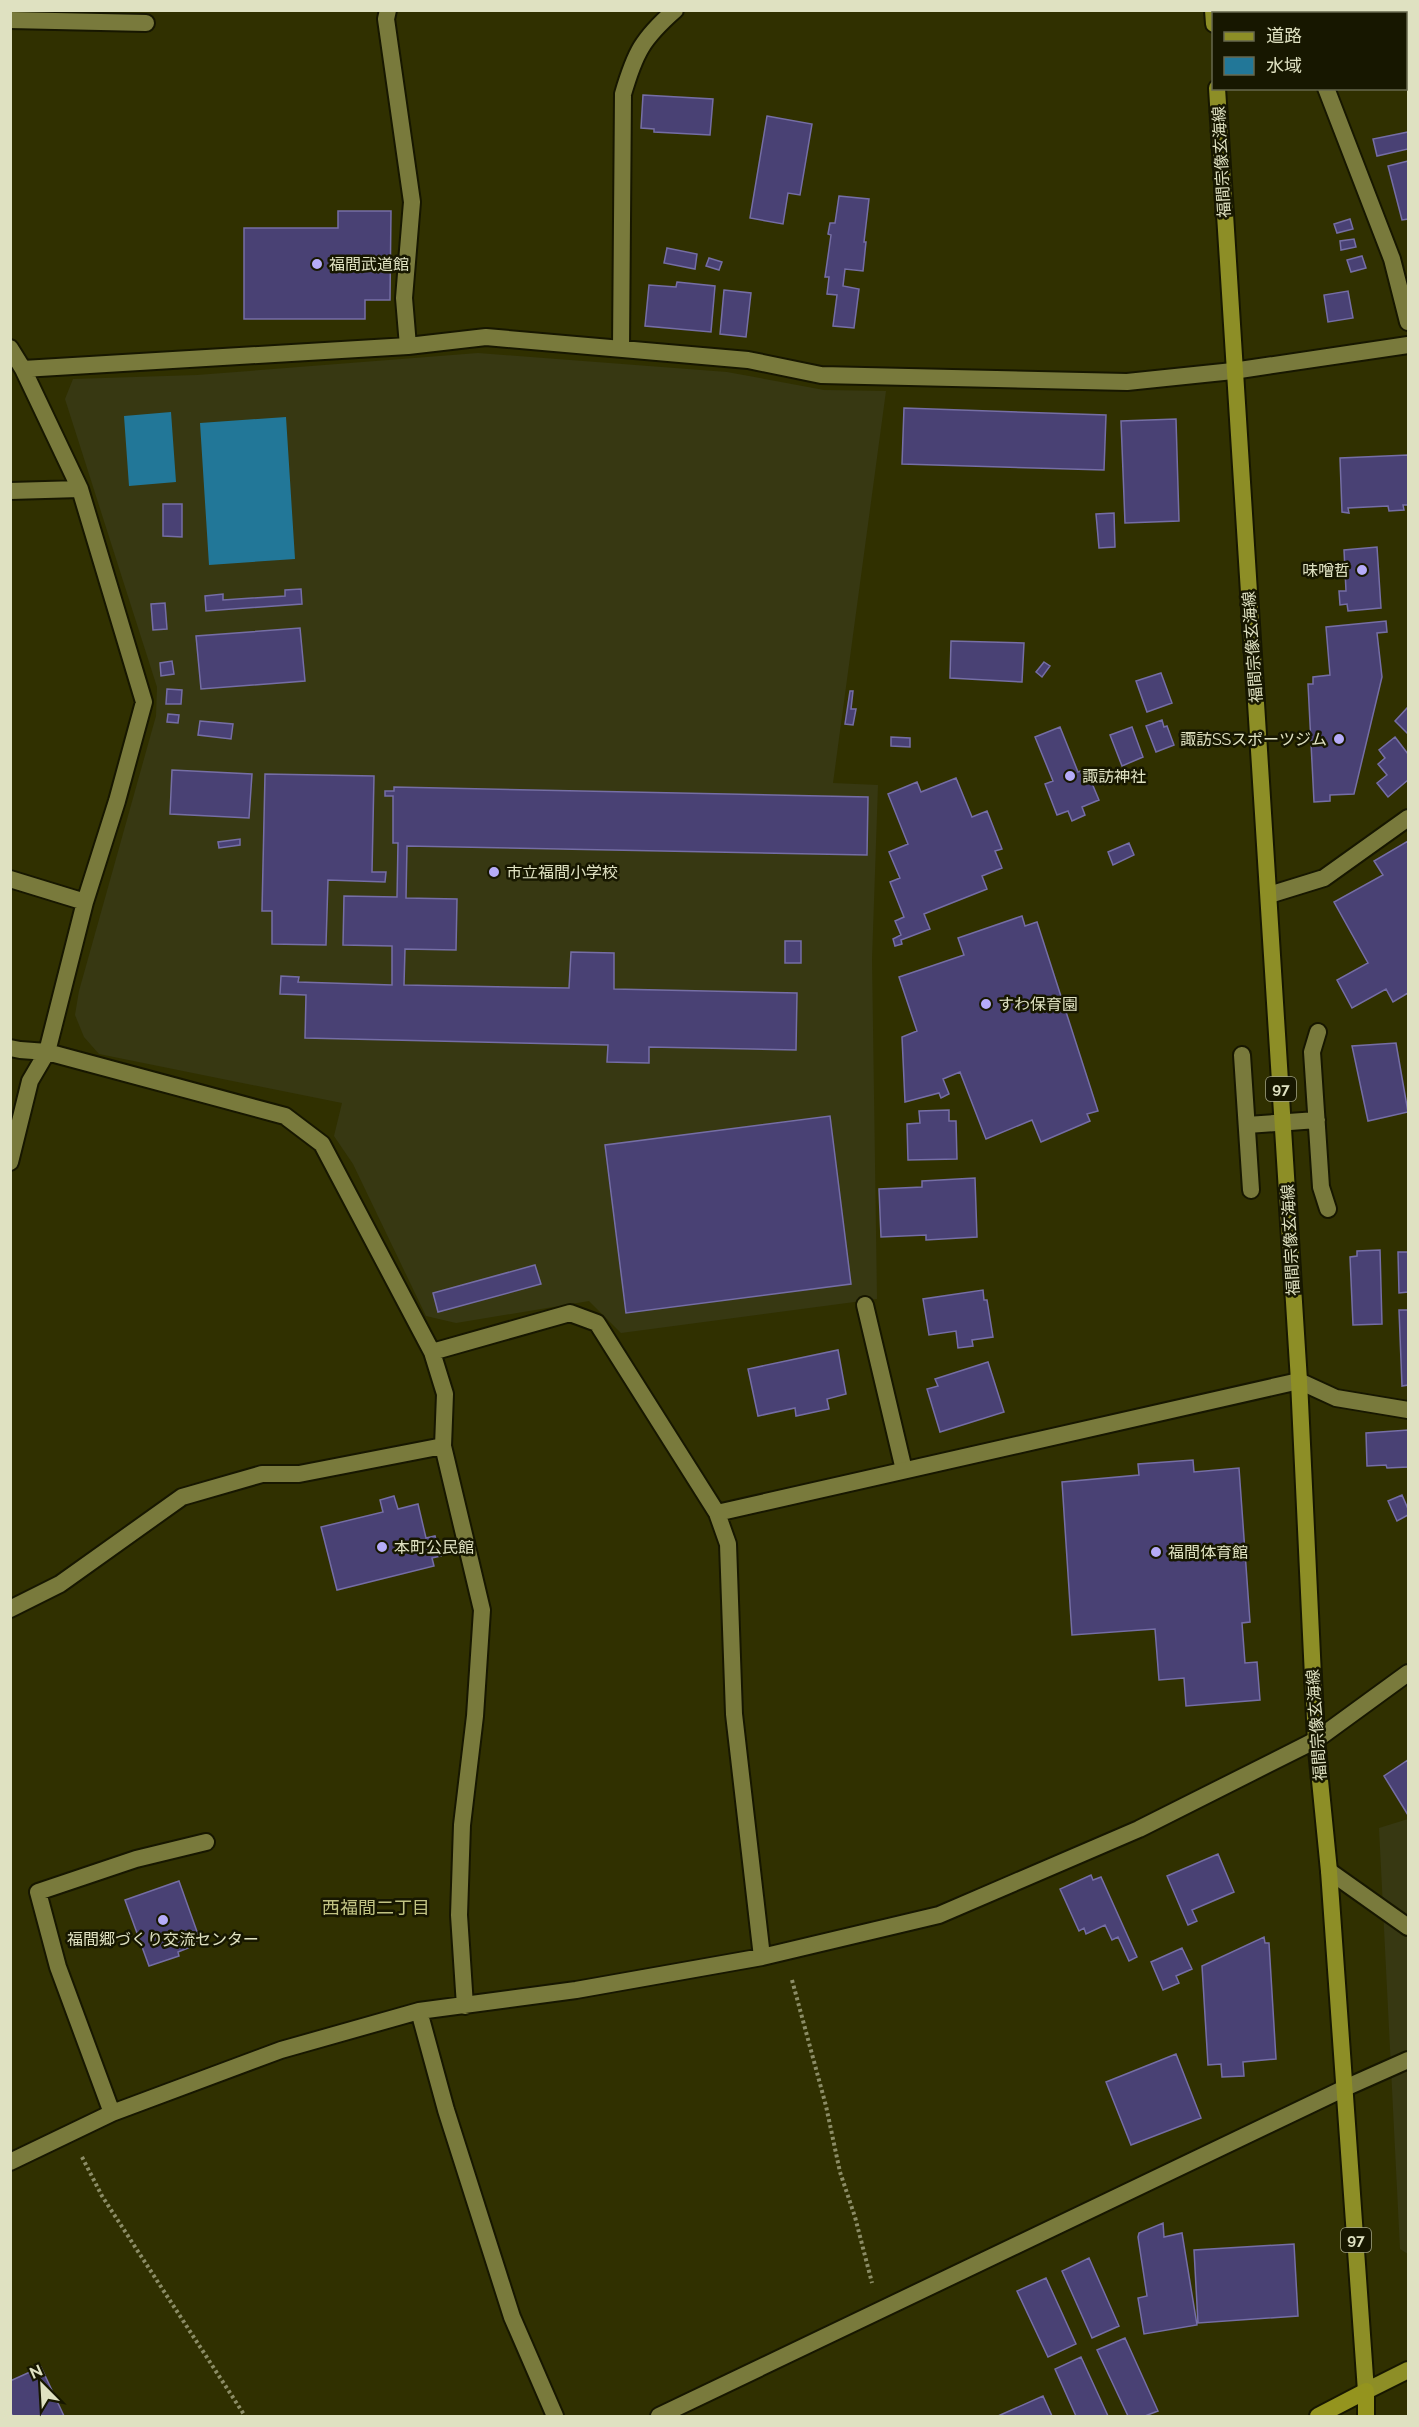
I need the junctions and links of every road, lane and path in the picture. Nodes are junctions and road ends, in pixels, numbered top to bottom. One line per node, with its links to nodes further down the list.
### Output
1 (387, 10): 9 (street)
2 (675, 10): 11 (street)
3 (10, 20): 4 (street)
4 (146, 23)
5 (1217, 90): 13 (main road, 福間宗像玄海線 / 97)
6 (1327, 90): 7 (street)
7 (1408, 322)
8 (1408, 345): 13 (street)
9 (408, 346): 11 (street); 12 (street)
10 (10, 348): 12 (street)
11 (621, 349): 13 (street)
12 (23, 369): 14 (street)
13 (1233, 371): 18 (main road, 福間宗像玄海線 / 97)
14 (80, 489): 15 (street); 19 (street)
15 (10, 491)
16 (1408, 818): 18 (street)
17 (10, 879): 19 (street)
18 (1269, 895): 31 (main road, 福間宗像玄海線 / 97)
19 (85, 902): 22 (street)
20 (1318, 1032): 24 (street)
21 (10, 1048): 22 (street)
22 (47, 1052): 26 (street); 30 (street)
23 (1242, 1055): 25 (street)
24 (1317, 1120): 25 (street); 28 (street)
25 (1247, 1125): 27 (street)
26 (10, 1162)
27 (1251, 1190)
28 (1328, 1209)
29 (865, 1305): 34 (street)
30 (432, 1352): 33 (street); 35 (street)
31 (1299, 1381): 32 (street); 34 (street); 38 (main road, 福間宗像玄海線 / 97)
32 (1408, 1410)
33 (443, 1446): 36 (street); 44 (street)
34 (904, 1470): 35 (street)
35 (717, 1514): 43 (street)
36 (11, 1609)
37 (1408, 1673): 38 (street)
38 (1316, 1740): 40 (main road, 福間宗像玄海線 / 97); 42 (street)
39 (206, 1842): 48 (street)
40 (1329, 1871): 41 (street); 47 (main road, 福間宗像玄海線 / 97)
41 (1408, 1927)
42 (784, 1953): 43 (street); 51 (path)
43 (762, 1957): 44 (street)
44 (465, 2006): 45 (street)
45 (419, 2011): 48 (street); 55 (street)
46 (1408, 2060): 47 (street)
47 (1345, 2088): 51 (street); 53 (main road, 福間宗像玄海線 / 97)
48 (112, 2113): 49 (street)
49 (69, 2132): 50 (street); 54 (path)
50 (10, 2162)
51 (879, 2311): 56 (street)
52 (1408, 2370): 53 (main road)
53 (1366, 2391): 57 (highway); 58 (highway)
54 (244, 2416)
55 (555, 2416)
56 (659, 2416)
57 (1318, 2416)
58 (1366, 2416)

